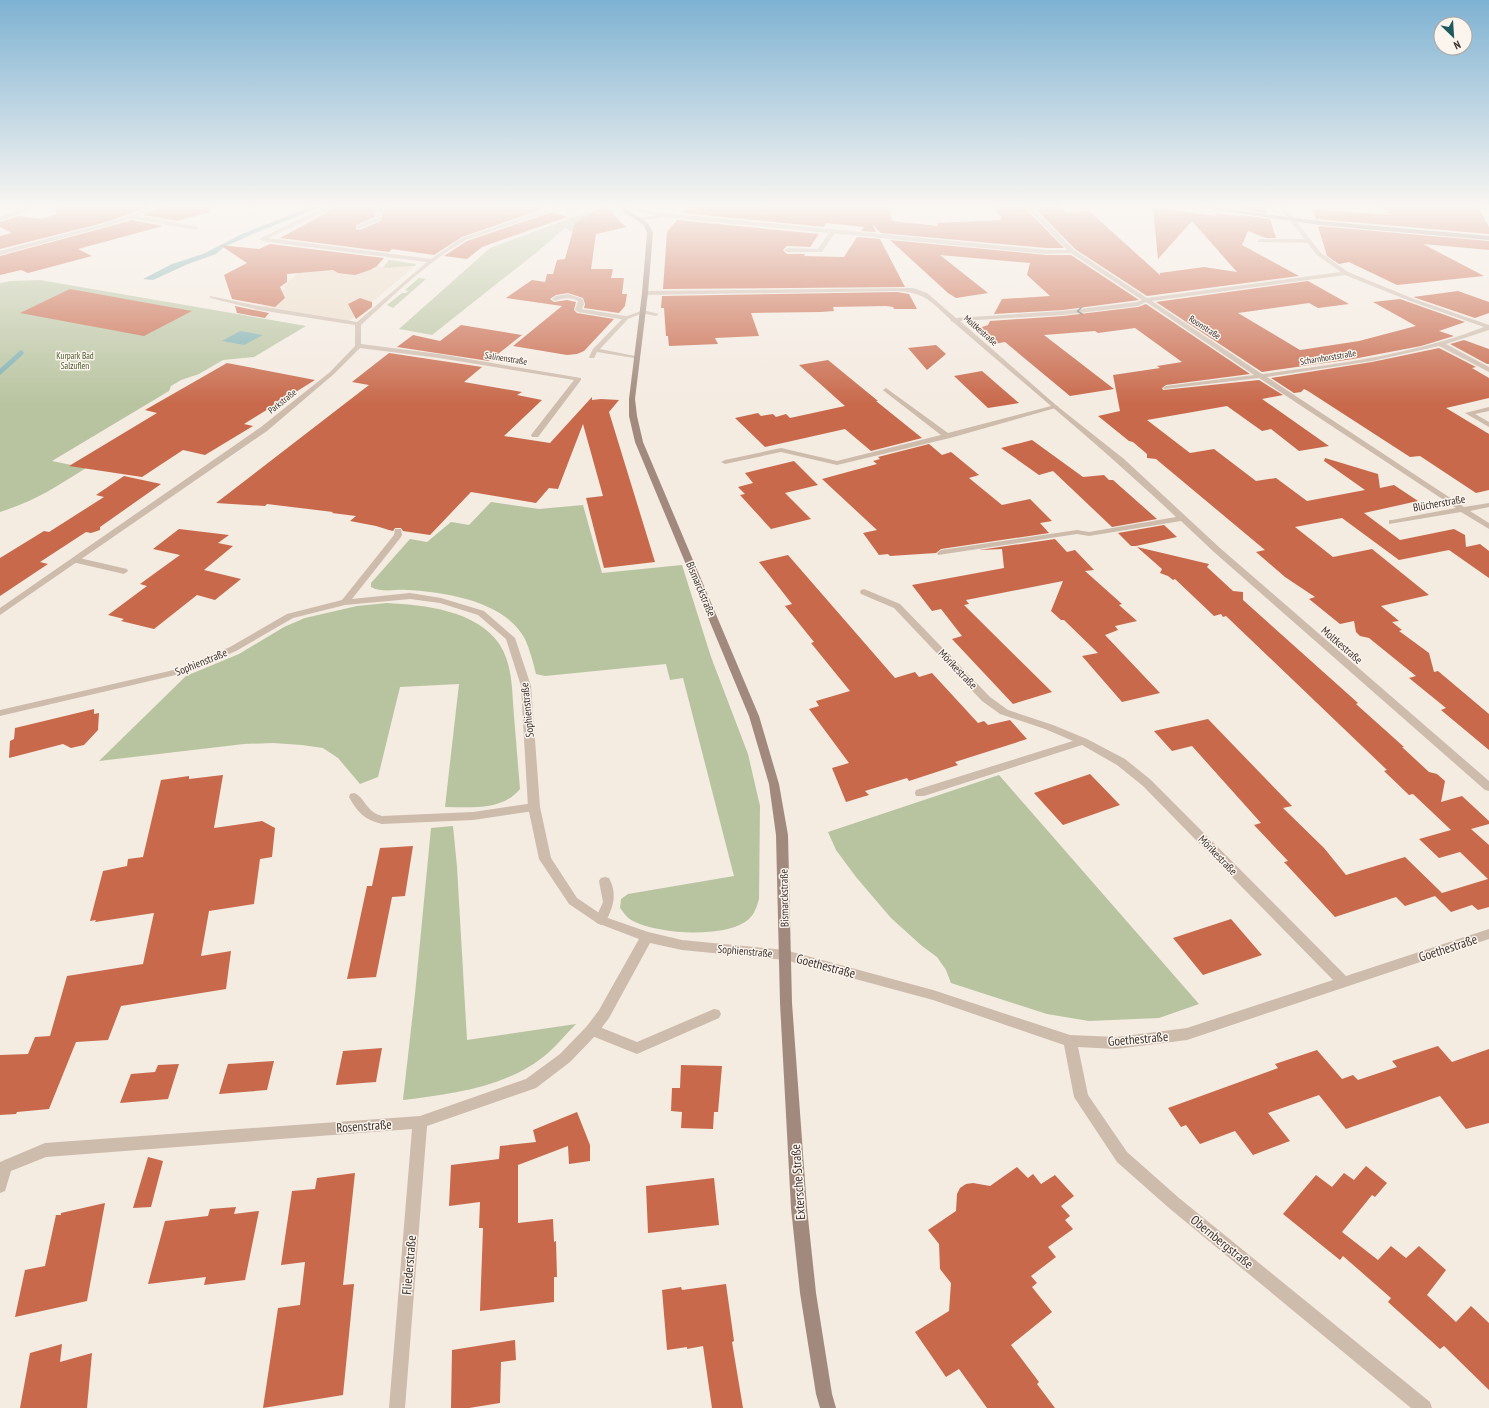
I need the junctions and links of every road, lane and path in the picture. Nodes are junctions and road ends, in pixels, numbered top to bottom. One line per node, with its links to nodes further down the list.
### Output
1 (417, 273): 13 (street)
2 (647, 273): 5 (main road, Bismarckstraße)
3 (1105, 273): 8 (street, Roonstraße)
4 (1346, 273): 8 (street); 14 (street)
5 (645, 293): 9 (main road, Bismarckstraße); 12 (street, Moltkestraße)
6 (212, 298): 13 (street)
7 (555, 299): 11 (street)
8 (1146, 300): 12 (street, one-way to 12); 21 (street, Roonstraße)
9 (643, 312): 10 (street); 11 (street); 19 (main road, Bismarckstraße)
10 (656, 314)
11 (626, 318): 17 (street)
12 (953, 320): 24 (street, Moltkestraße)
13 (358, 324): 16 (street)
14 (1489, 327): 15 (street, Scharnhorststraße)
15 (1440, 344): 20 (street); 21 (street, Scharnhorststraße)
16 (358, 346): 27 (street, Salinenstraße); 37 (street, Parkstraße)
17 (596, 350): 18 (street); 19 (street)
18 (592, 357)
19 (638, 358): 52 (main road, Bismarckstraße)
20 (1489, 370)
21 (1262, 376): 22 (street, Scharnhorststraße); 31 (street, Roonstraße)
22 (1166, 388)
23 (886, 390): 28 (street)
24 (1055, 407): 28 (street); 32 (street, Moltkestraße)
25 (1489, 409): 26 (street)
26 (1489, 425)
27 (535, 435)
28 (947, 436): 29 (street)
29 (725, 462)
30 (1489, 505): 31 (street, Blücherstraße)
31 (1463, 509): 33 (street, Blücherstraße); 34 (street, Roonstraße)
32 (1182, 518): 36 (street); 44 (street, Moltkestraße)
33 (1392, 522)
34 (1489, 527)
35 (398, 531): 40 (street)
36 (941, 554)
37 (75, 560): 38 (street); 41 (street, Parkstraße)
38 (124, 571)
39 (864, 592): 43 (street, Mörikestraße)
40 (345, 602): 42 (street, Sophienstraße); 47 (street, Sophienstraße)
41 (0, 612)
42 (0, 713)
43 (1083, 741): 45 (street); 53 (street, Mörikestraße)
44 (1489, 787)
45 (920, 793)
46 (354, 798): 47 (street)
47 (534, 807): 49 (street, Sophienstraße)
48 (605, 881): 49 (street)
49 (601, 920): 51 (street, Sophienstraße)
50 (1489, 934): 53 (street, Goethestraße)
51 (647, 937): 52 (street, Sophienstraße); 55 (street, Rosenstraße)
52 (785, 955): 56 (street, Goethestraße); 60 (main road, Extersche Straße)
53 (1343, 982): 56 (street, Goethestraße)
54 (714, 1014): 55 (street)
55 (592, 1030): 57 (street, Rosenstraße)
56 (1070, 1041): 61 (street, Obernbergstraße)
57 (420, 1122): 58 (street, Rosenstraße); 59 (street, Fliederstraße)
58 (0, 1186)
59 (397, 1408)
60 (828, 1408)
61 (1424, 1408)

